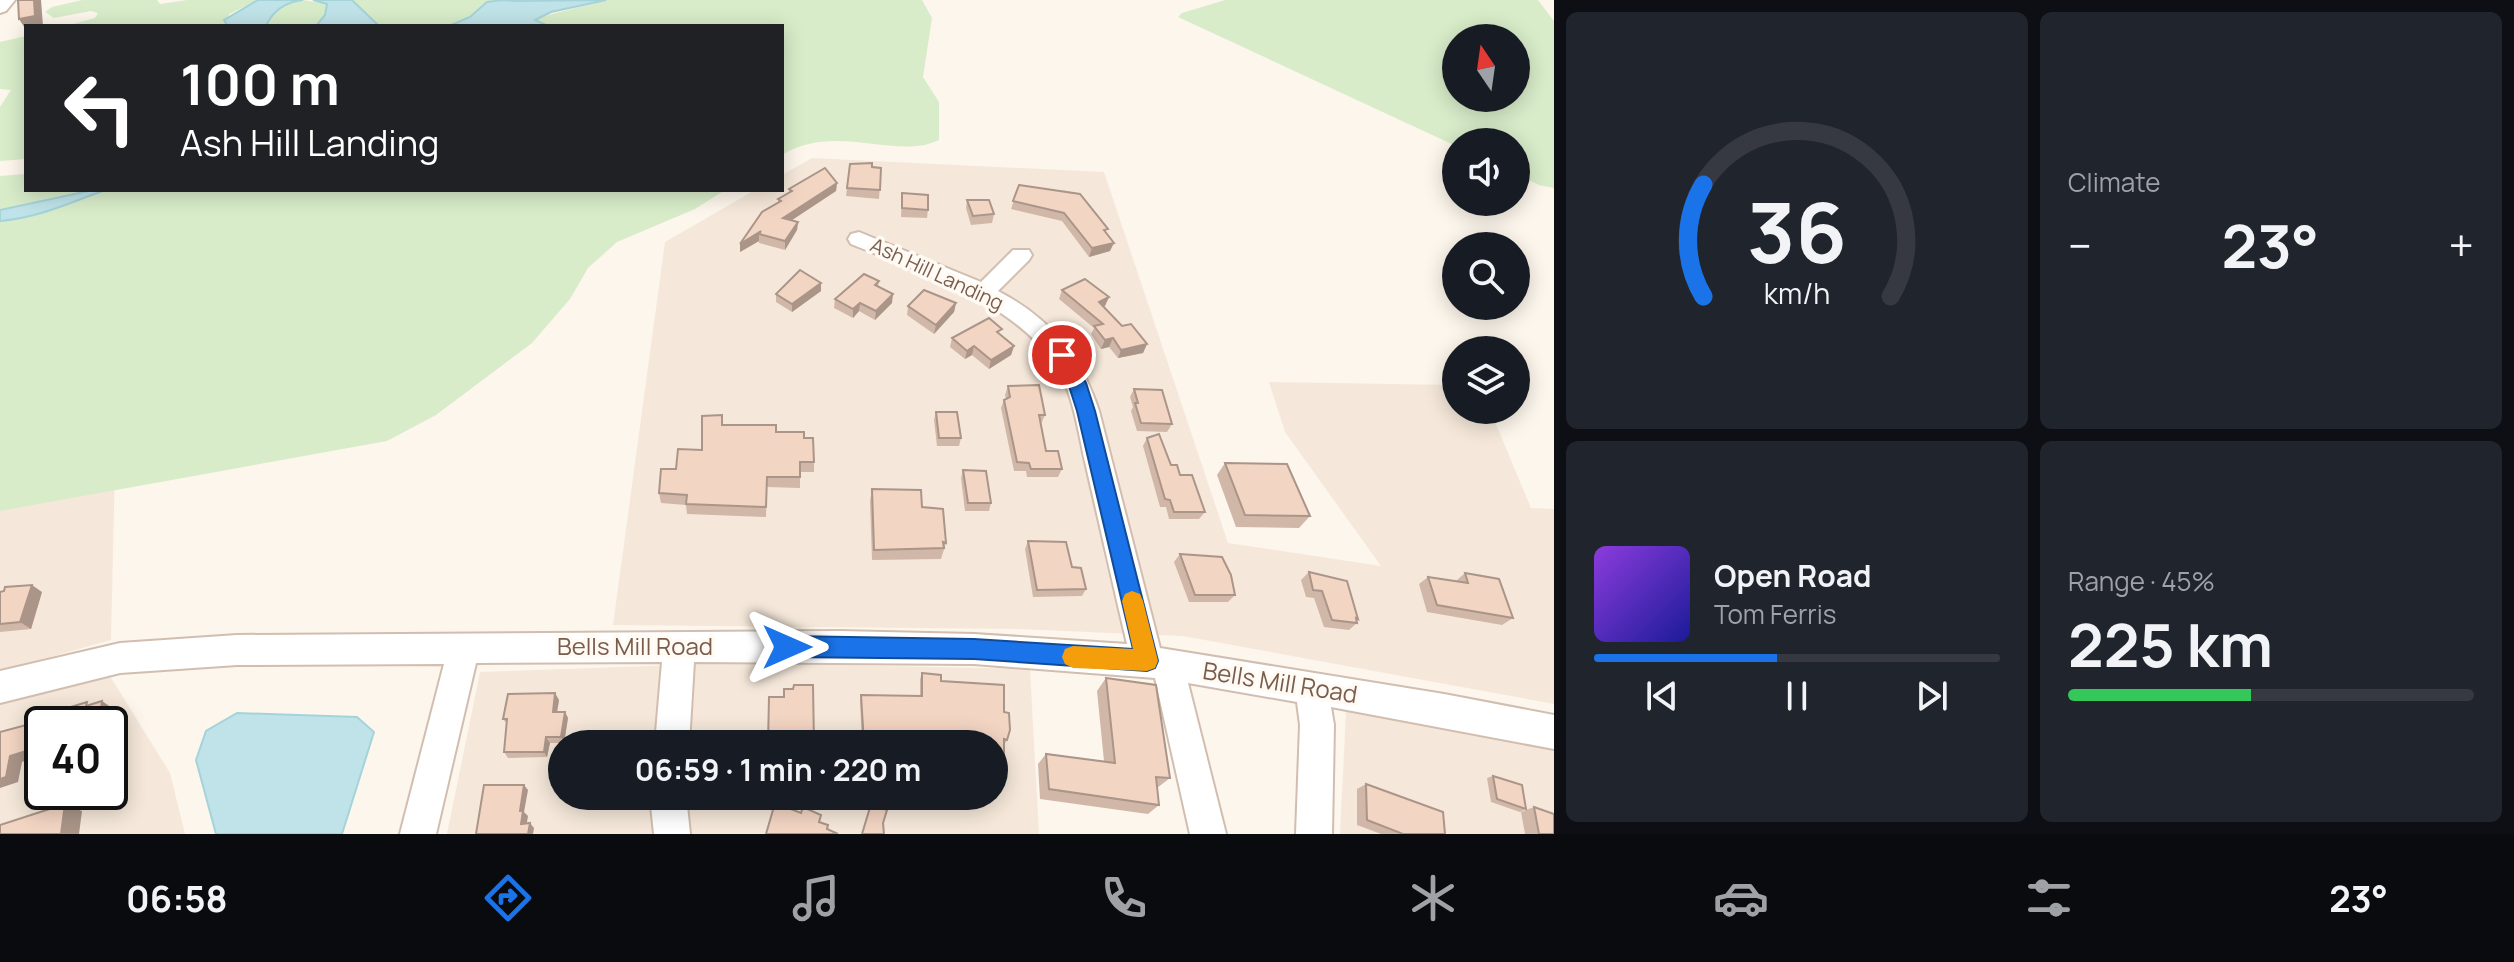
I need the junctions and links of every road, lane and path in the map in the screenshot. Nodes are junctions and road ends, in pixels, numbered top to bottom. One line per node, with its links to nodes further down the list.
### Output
1 (7, 0): 2 (street)
2 (0, 8)
3 (859, 239): 5 (street, Ash Hill Landing)
4 (1021, 255): 5 (street)
5 (982, 294): 8 (street, Ash Hill Landing)
6 (679, 647): 7 (street, Bells Mill Road); 8 (street, Bells Mill Road); 11 (street)
7 (464, 648): 9 (street, Bells Mill Road); 14 (street)
8 (1157, 663): 10 (street, Bells Mill Road); 16 (street, Ash Hill Landing)
9 (0, 687)
10 (1312, 688): 12 (street, Bells Mill Road); 17 (street)
11 (673, 730)
12 (1554, 732)
13 (669, 810): 15 (street)
14 (418, 834)
15 (672, 834)
16 (1208, 834)
17 (1314, 834)

